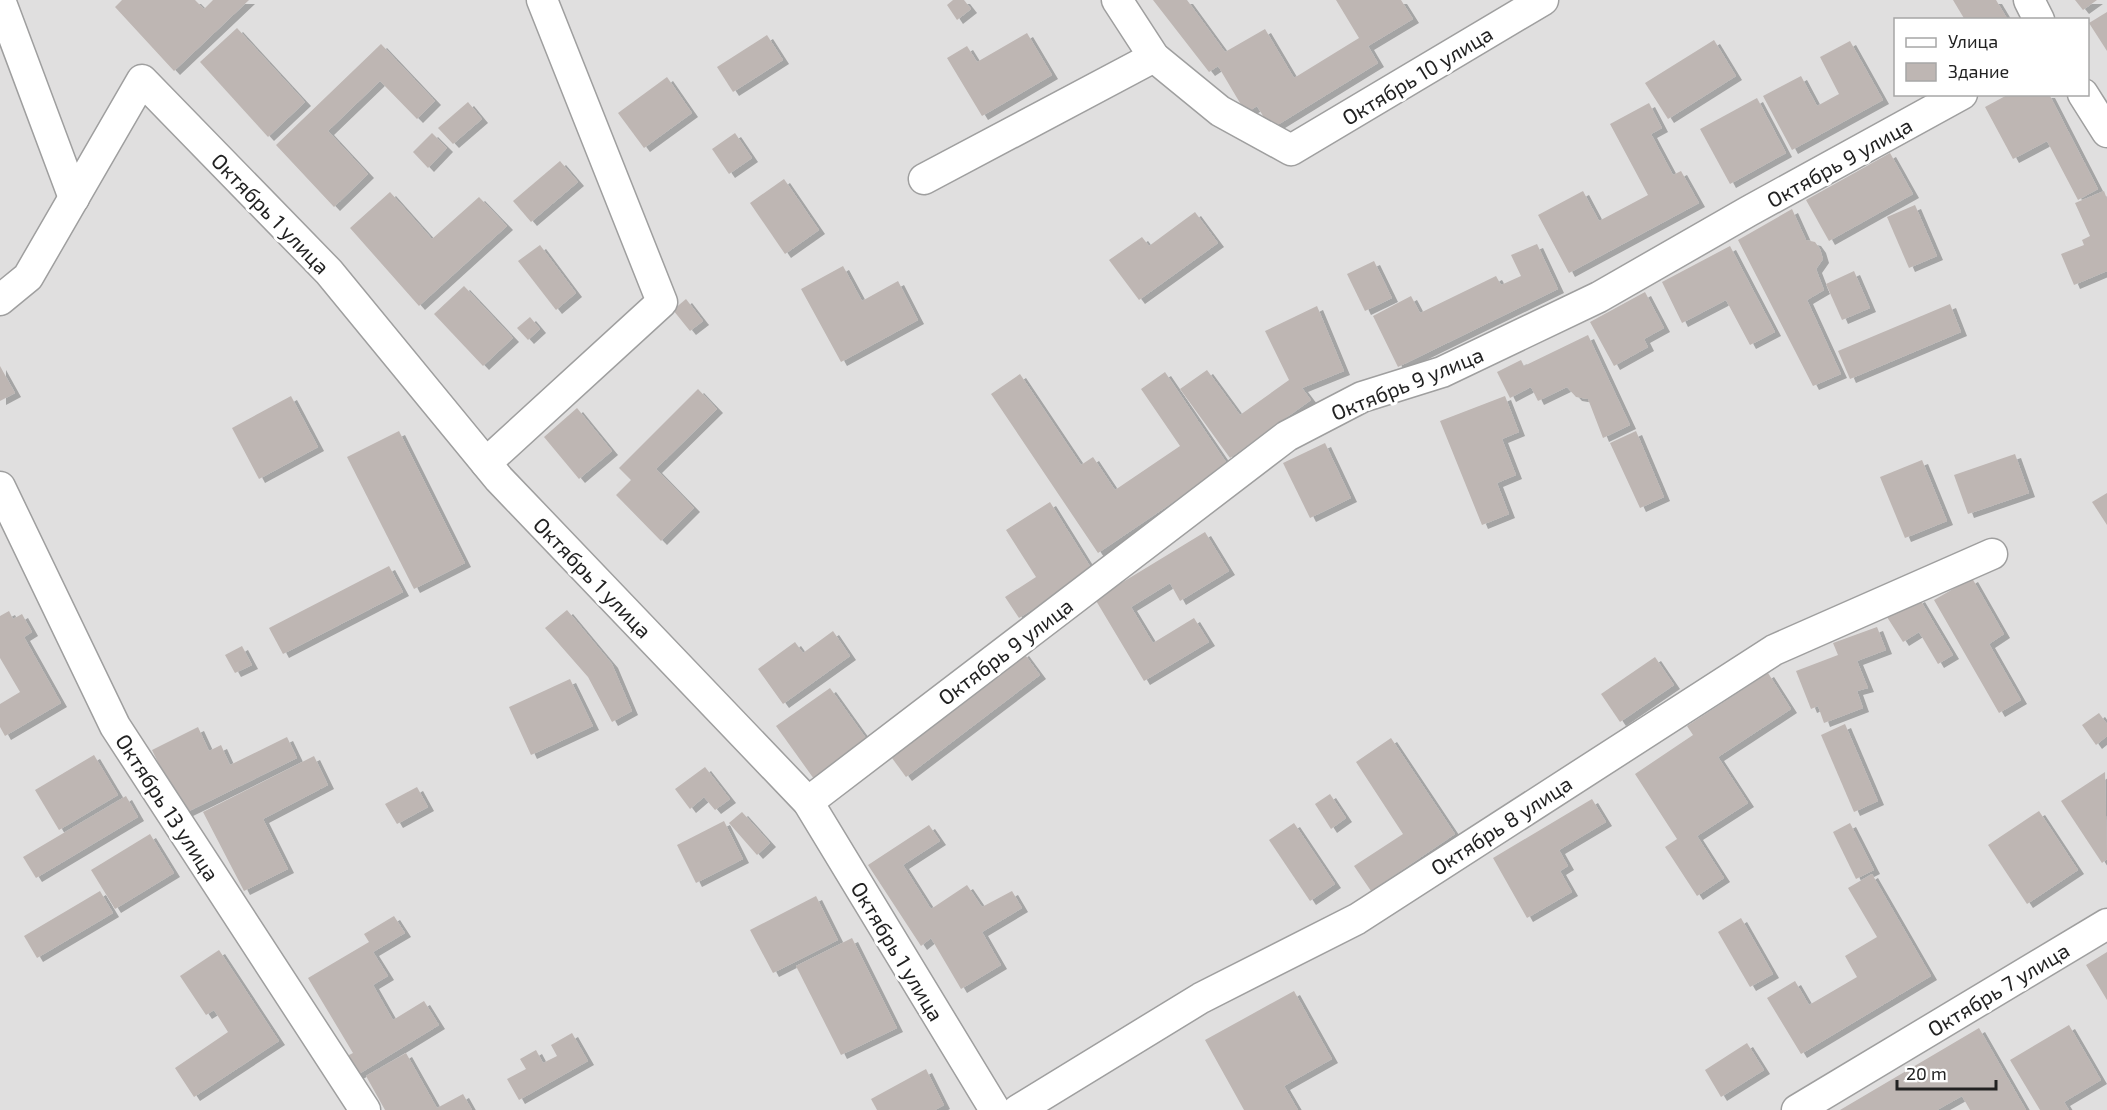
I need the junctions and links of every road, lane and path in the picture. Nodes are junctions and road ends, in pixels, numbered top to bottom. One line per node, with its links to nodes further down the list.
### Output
1 (0, 0): 12 (street)
2 (542, 0): 14 (street)
3 (1117, 0): 7 (street)
4 (1543, 0): 7 (street, Октябрь 10 улица)
5 (2029, 0): 6 (street)
6 (2038, 18)
7 (1154, 57): 11 (street)
8 (1958, 96): 17 (street, Октябрь 9 улица)
9 (2084, 96): 10 (street)
10 (2107, 132)
11 (924, 179)
12 (74, 198): 13 (street); 14 (street, Октябрь 1 улица)
13 (0, 300)
14 (486, 463): 17 (street, Октябрь 1 улица)
15 (0, 487): 19 (street, Октябрь 13 улица)
16 (1992, 554): 21 (street, Октябрь 8 улица)
17 (808, 802): 20 (street, Октябрь 1 улица)
18 (2107, 924): 22 (street, Октябрь 7 улица)
19 (365, 1110)
20 (994, 1110)
21 (1018, 1110)
22 (1797, 1110)

